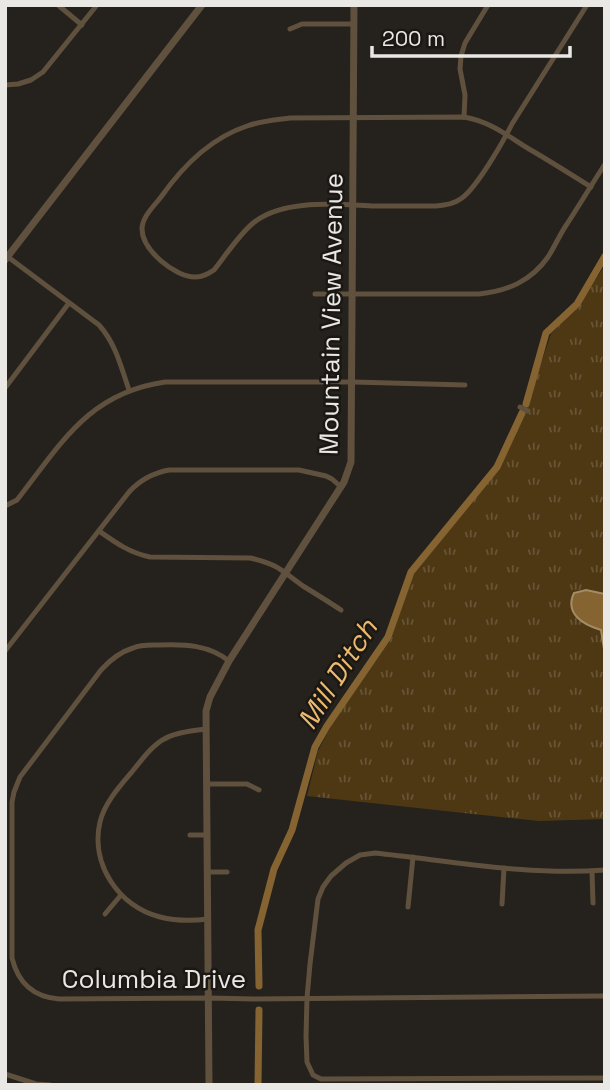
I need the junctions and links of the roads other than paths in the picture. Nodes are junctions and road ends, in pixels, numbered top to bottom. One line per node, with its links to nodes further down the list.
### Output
1 (58, 5): 8 (street)
2 (97, 5): 8 (street)
3 (201, 5): 17 (street)
4 (354, 5): 7 (street, Mountain View Avenue)
5 (488, 5): 11 (street)
6 (587, 5): 13 (street)
7 (354, 24): 9 (street); 12 (street, Mountain View Avenue)
8 (82, 25): 10 (street)
9 (290, 29)
10 (5, 85)
11 (464, 117): 12 (street); 13 (street)
12 (354, 118): 16 (street, Mountain View Avenue); 16 (street)
13 (507, 135): 15 (street); 16 (street)
14 (605, 164): 15 (street)
15 (591, 187): 18 (street)
16 (353, 205): 18 (street, Mountain View Avenue)
17 (6, 258): 20 (street)
18 (353, 293): 19 (street); 21 (street, Mountain View Avenue)
19 (315, 294)
20 (69, 303): 23 (street); 24 (street)
21 (353, 382): 22 (street); 24 (street); 27 (street, Mountain View Avenue)
22 (465, 385)
23 (5, 388)
24 (129, 390): 28 (street)
25 (520, 407): 26 (street)
26 (528, 411)
27 (341, 487): 29 (street); 30 (street, Mountain View Avenue)
28 (5, 506)
29 (99, 531): 30 (street); 32 (street)
30 (286, 572): 31 (street); 33 (street, Mountain View Avenue)
31 (341, 610)
32 (5, 651)
33 (229, 661): 34 (street, Mountain View Avenue); 52 (street, Columbia Drive)
34 (206, 729): 35 (street, Mountain View Avenue); 45 (street)
35 (207, 784): 36 (street); 38 (street, Mountain View Avenue)
36 (258, 790)
37 (190, 835): 38 (street)
38 (207, 835): 43 (street, Mountain View Avenue)
39 (413, 857): 40 (street); 48 (street); 53 (street)
40 (504, 868): 42 (street); 47 (street)
41 (605, 870): 42 (street)
42 (592, 871): 46 (street)
43 (207, 872): 44 (street); 50 (street, Mountain View Avenue)
44 (227, 872)
45 (121, 895): 49 (street); 50 (street)
46 (593, 903)
47 (502, 904)
48 (408, 907)
49 (104, 914)
50 (208, 919): 52 (street, Mountain View Avenue)
51 (605, 996): 53 (street, Columbia Drive)
52 (209, 998): 53 (street, Columbia Drive); 60 (street, Mountain View Avenue)
53 (307, 998): 55 (street)
54 (5, 1074): 59 (street)
55 (313, 1075): 57 (street); 58 (street)
56 (605, 1078): 58 (street)
57 (305, 1082)
58 (489, 1082)
59 (50, 1085)
60 (209, 1085)

